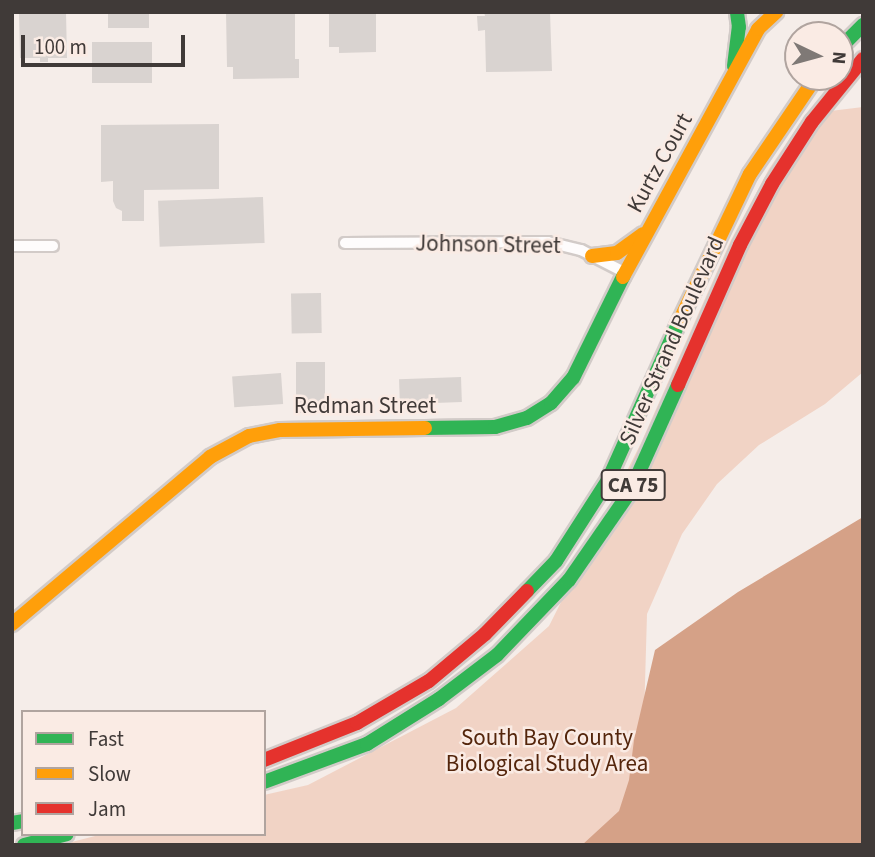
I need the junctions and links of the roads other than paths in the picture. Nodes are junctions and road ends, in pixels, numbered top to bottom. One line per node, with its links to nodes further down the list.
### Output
1 (737, 12): 4 (main road, Kurtz Court)
2 (776, 12): 4 (main road, Kurtz Court)
3 (863, 59): 14 (main road, Silver Strand Boulevard / CA 75)
4 (733, 75): 6 (main road, Kurtz Court)
5 (806, 91): 13 (main road, Silver Strand Boulevard / CA 75)
6 (662, 207): 10 (main road); 11 (main road, Kurtz Court)
7 (345, 243): 10 (street, Johnson Street)
8 (12, 246): 9 (street)
9 (53, 246)
10 (592, 256): 11 (street, Johnson Street)
11 (625, 273): 12 (main road, Redman Street)
12 (12, 624)
13 (266, 759)
14 (266, 781)
15 (59, 836): 16 (main road)
16 (24, 845)

